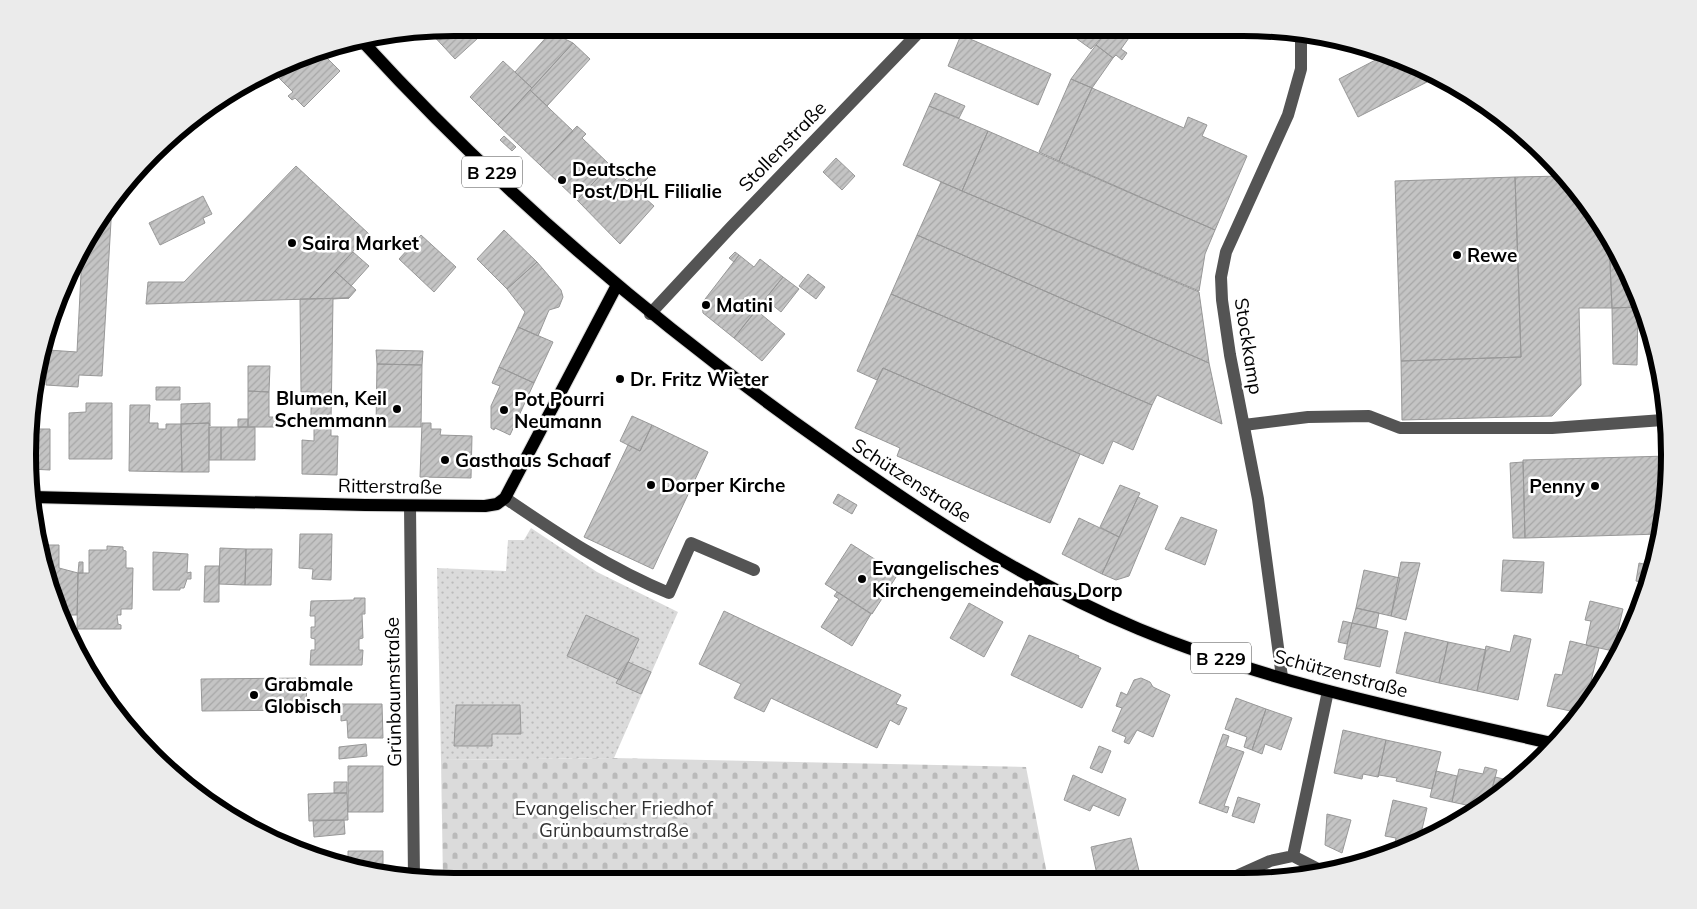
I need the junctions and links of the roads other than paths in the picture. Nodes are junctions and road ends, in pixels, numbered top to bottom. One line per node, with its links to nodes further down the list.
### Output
1 (915, 36): 5 (street, Stollenstraße)
2 (1301, 41): 7 (street, Stockkamp)
3 (367, 46): 4 (main road, Schützenstraße / B 229)
4 (617, 285): 5 (main road, Schützenstraße / B 229); 9 (main road)
5 (650, 314): 12 (main road, Schützenstraße / B 229)
6 (1659, 420): 7 (street)
7 (1244, 425): 12 (street, Stockkamp)
8 (39, 497): 10 (main road, Ritterstraße)
9 (505, 498): 10 (main road, Ritterstraße); 11 (street)
10 (410, 506): 17 (street, Grünbaumstraße)
11 (754, 570)
12 (1282, 677): 13 (main road, Schützenstraße / B 229)
13 (1328, 691): 14 (main road, Schützenstraße / B 229); 15 (street)
14 (1546, 742)
15 (1293, 856): 16 (street); 18 (street)
16 (1313, 867)
17 (414, 871)
18 (1243, 873)

